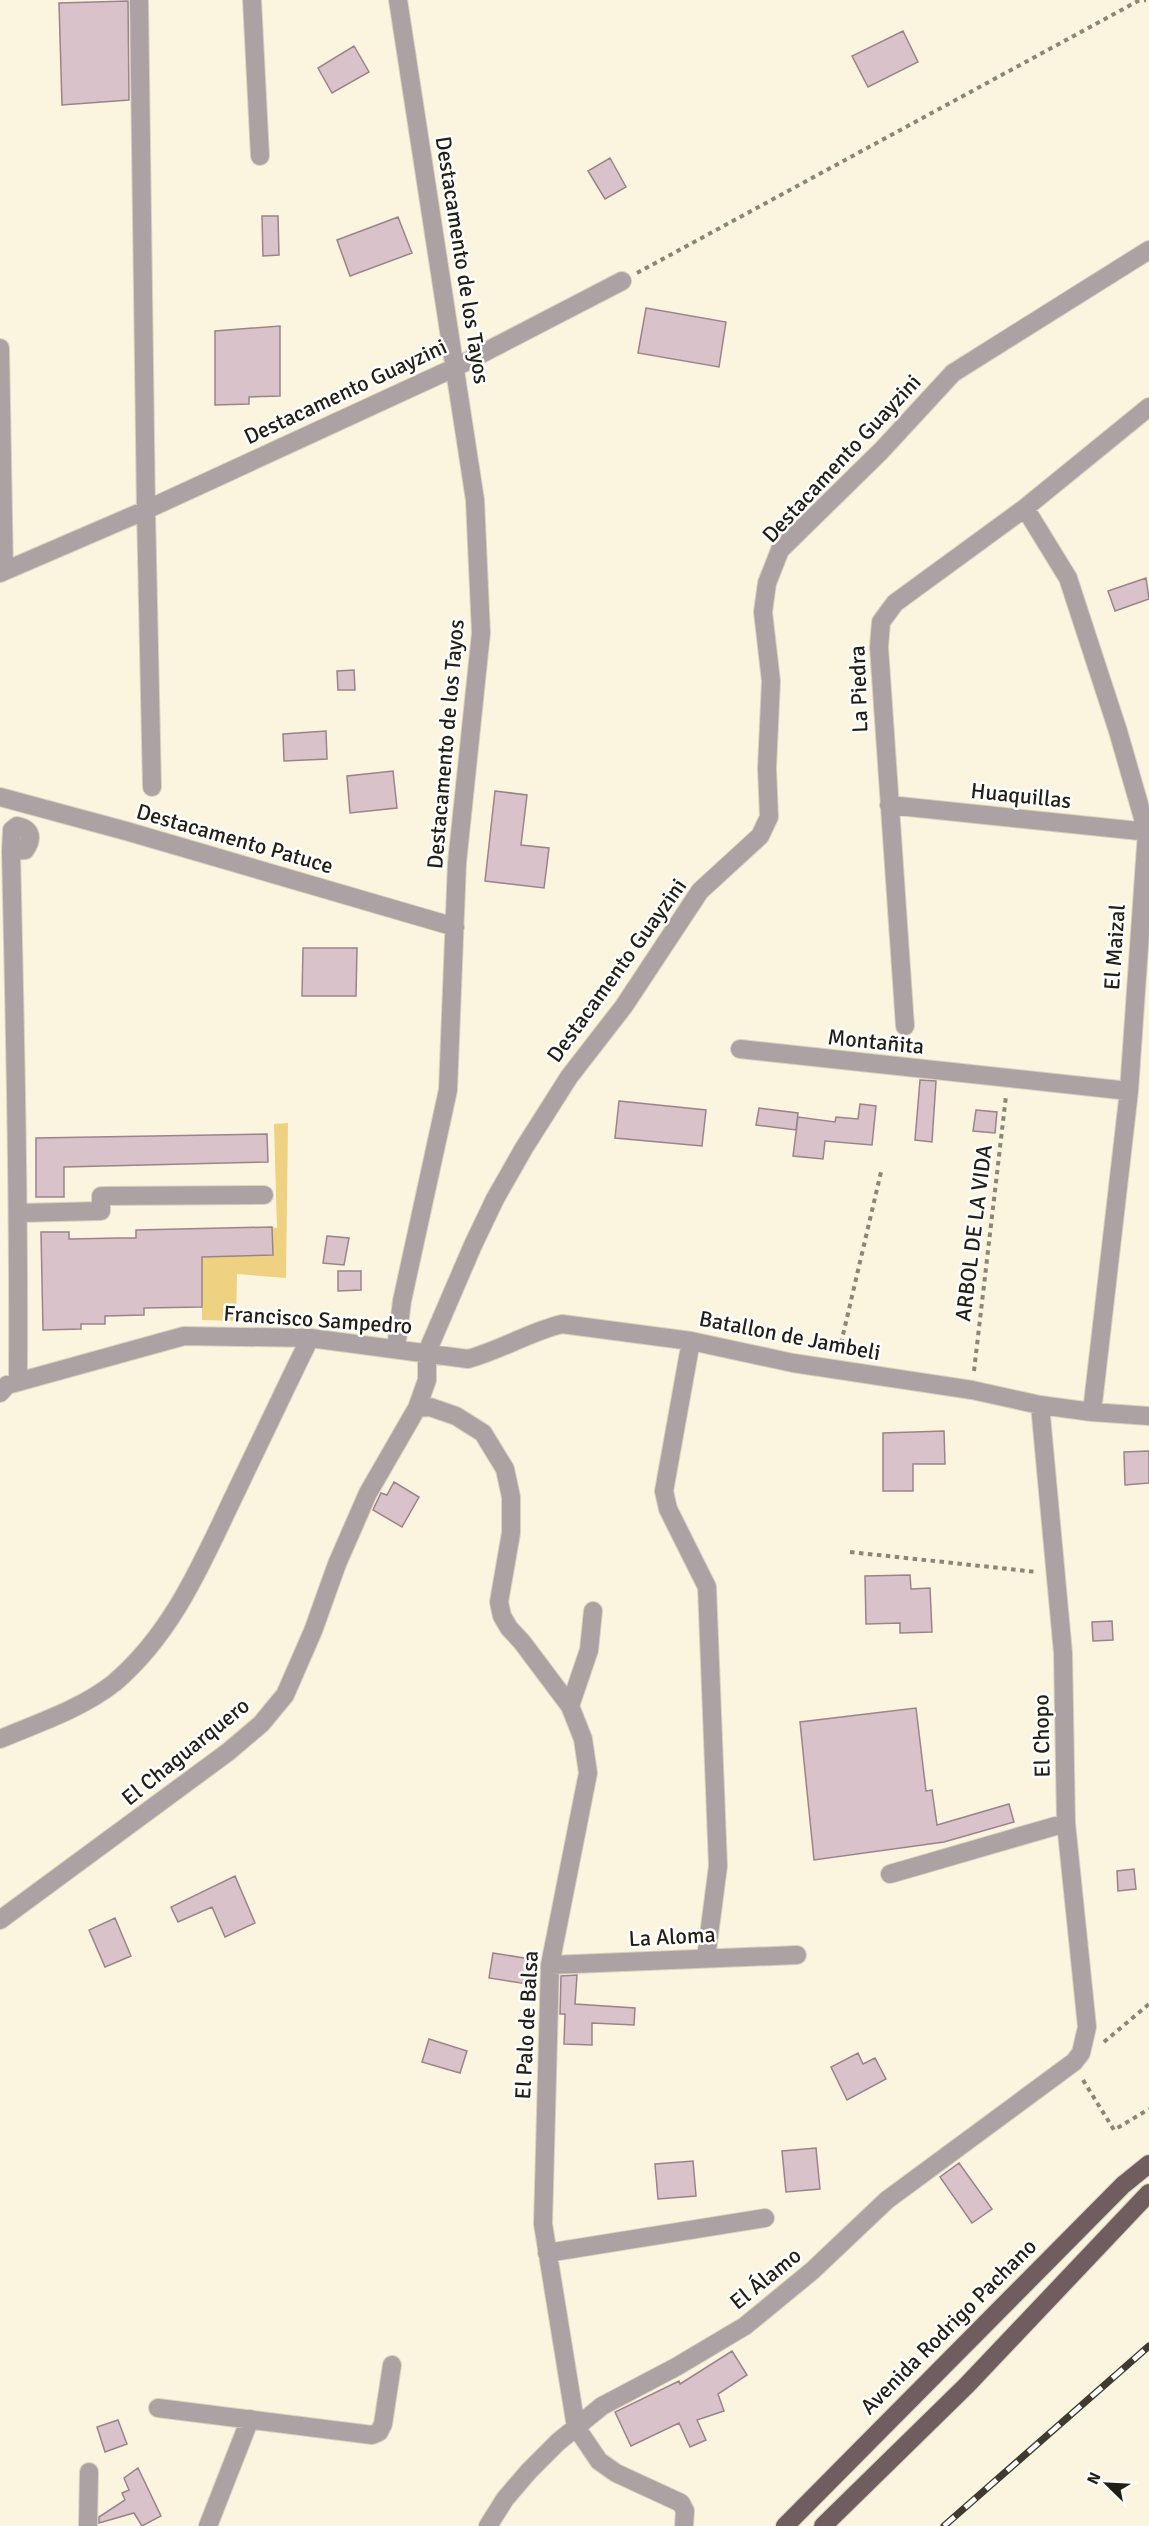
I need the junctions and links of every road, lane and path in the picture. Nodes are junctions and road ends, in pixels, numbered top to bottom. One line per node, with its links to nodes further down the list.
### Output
1 (139, 0): 12 (street)
2 (252, 0): 5 (street)
3 (398, 0): 9 (street, Destacamento de los Tayos)
4 (1146, 0): 7 (path)
5 (260, 156)
6 (1149, 249): 30 (street, Destacamento Guayzini)
7 (622, 281): 9 (street, Destacamento Guayzini)
8 (0, 348): 13 (street)
9 (456, 367): 12 (street, Destacamento Guayzini); 19 (street, Destacamento de los Tayos)
10 (1147, 413): 11 (street, La Piedra)
11 (1025, 508): 16 (street, La Piedra); 17 (street, El Maizal)
12 (146, 510): 13 (street, Destacamento Guayzini); 14 (street)
13 (2, 572)
14 (152, 787)
15 (0, 797): 19 (street, Destacamento Patuce)
16 (889, 805): 17 (street, Huaquillas); 20 (street, La Piedra)
17 (1148, 832): 23 (street, El Maizal)
18 (11, 851): 26 (street)
19 (455, 927): 29 (street, Destacamento de los Tayos)
20 (905, 1026)
21 (740, 1049): 22 (street, Montañita)
22 (1008, 1080): 23 (street, Montañita); 33 (path, ARBOL DE LA VIDA)
23 (1129, 1091): 37 (street, El Maizal)
24 (881, 1172): 31 (path)
25 (264, 1195): 26 (street)
26 (19, 1213): 32 (street)
27 (310, 1338): 29 (street, Francisco Sampedro); 32 (street, Francisco Sampedro); 43 (street)
28 (691, 1341): 30 (street, Batallon de Jambeli); 31 (street, Batallon de Jambeli); 48 (street)
29 (396, 1348): 30 (street, Francisco Sampedro)
30 (427, 1352): 36 (street, El Chaguarquero)
31 (834, 1370): 33 (street, Batallon de Jambeli)
32 (18, 1382): 34 (street, Francisco Sampedro)
33 (972, 1390): 35 (street, Batallon de Jambeli)
34 (0, 1393)
35 (1040, 1405): 37 (street, Batallon de Jambeli); 40 (street, El Chopo)
36 (417, 1407): 42 (street, El Palo de Balsa); 46 (street, El Chaguarquero)
37 (1092, 1412): 38 (street, Batallon de Jambeli)
38 (1149, 1416)
39 (850, 1552): 40 (path)
40 (1056, 1574): 44 (street, El Chopo)
41 (593, 1611): 42 (street)
42 (570, 1706): 49 (street, El Palo de Balsa)
43 (0, 1739)
44 (1066, 1823): 45 (street); 51 (street, El Chopo)
45 (890, 1874)
46 (0, 1920)
47 (797, 1954): 48 (street, La Aloma)
48 (706, 1958): 49 (street, La Aloma)
49 (549, 1965): 56 (street, El Palo de Balsa)
50 (1149, 2004): 51 (path)
51 (1074, 2062): 52 (path); 60 (street, El Álamo)
52 (1149, 2109)
53 (1149, 2164): 66 (main road, Avenida Rodrigo Pachano)
54 (1149, 2193): 67 (main road)
55 (765, 2218): 56 (street)
56 (547, 2253): 60 (street, El Palo de Balsa)
57 (392, 2366): 59 (street)
58 (159, 2408): 59 (street)
59 (250, 2419): 63 (street)
60 (576, 2427): 64 (street, El Álamo); 65 (street, El Palo de Balsa)
61 (89, 2472): 62 (street)
62 (88, 2526)
63 (208, 2526)
64 (488, 2526)
65 (684, 2526)
66 (785, 2526)
67 (823, 2526)

